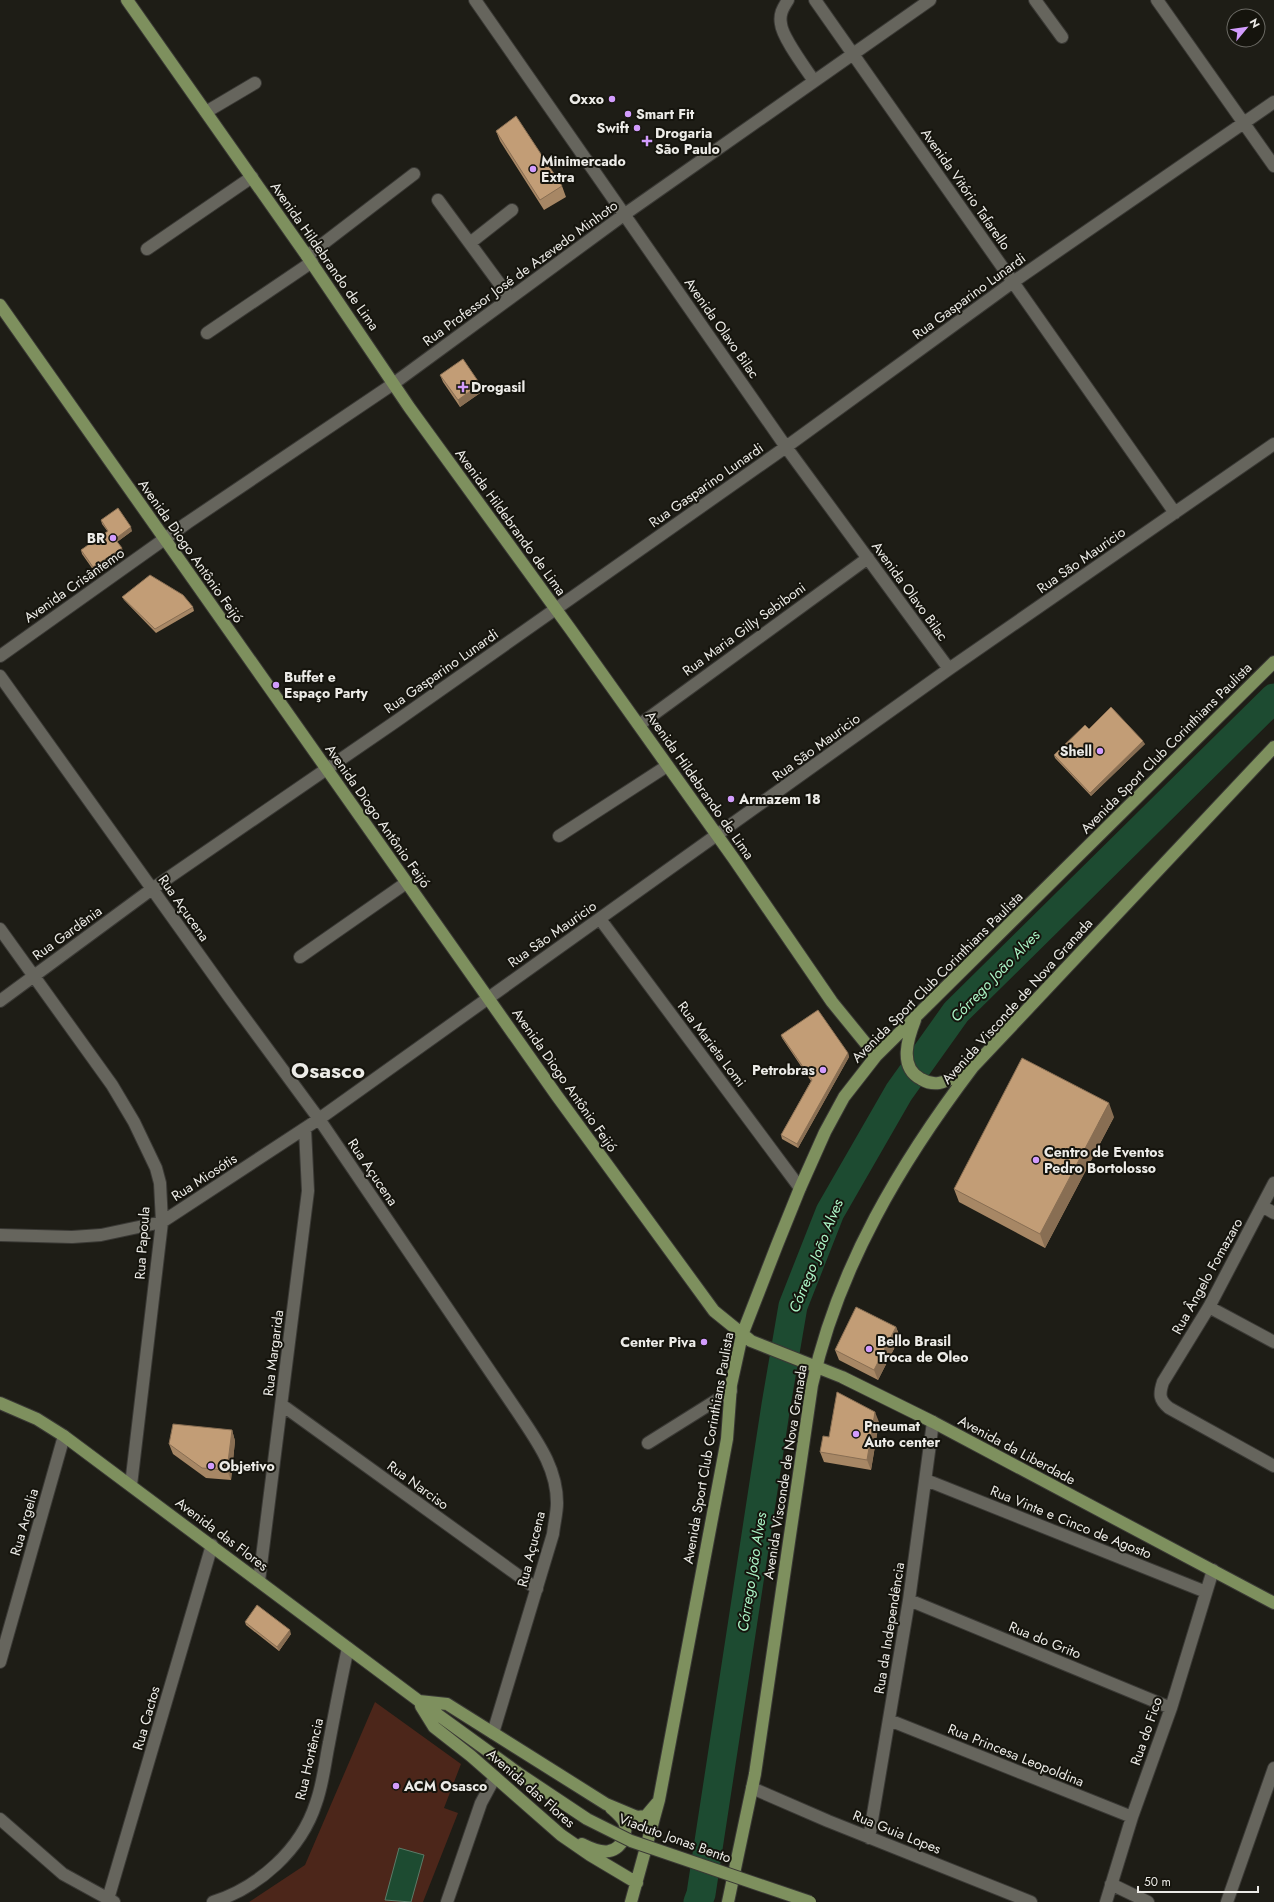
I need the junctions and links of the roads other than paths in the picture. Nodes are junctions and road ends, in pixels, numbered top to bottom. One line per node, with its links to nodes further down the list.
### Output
1 (128, 0): 13 (main road, Avenida Hildebrando de Lima)
2 (475, 0): 20 (street, Avenida Olavo Bilac)
3 (788, 0): 10 (street)
4 (815, 0): 9 (street, Avenida Vitório Tafarello)
5 (930, 0): 9 (street, Rua Professor José de Azevedo Minhoto)
6 (1035, 0): 8 (street)
7 (1156, 0): 14 (street)
8 (1062, 37)
9 (853, 54): 10 (street, Rua Professor José de Azevedo Minhoto); 24 (street, Avenida Vitório Tafarello)
10 (814, 81): 20 (street, Rua Professor José de Azevedo Minhoto)
11 (255, 84): 13 (street)
12 (1274, 102): 14 (street, Rua Gasparino Lunardi)
13 (206, 112): 17 (main road, Avenida Hildebrando de Lima)
14 (1243, 123): 15 (street); 24 (street, Rua Gasparino Lunardi)
15 (1274, 166)
16 (414, 174): 23 (street)
17 (252, 177): 22 (street); 23 (main road, Avenida Hildebrando de Lima)
18 (438, 200): 21 (street)
19 (512, 210): 21 (street)
20 (625, 214): 25 (street, Rua Professor José de Azevedo Minhoto); 30 (street, Avenida Olavo Bilac)
21 (470, 243): 25 (street)
22 (147, 249)
23 (310, 259): 27 (street); 28 (main road, Avenida Hildebrando de Lima)
24 (1014, 282): 30 (street, Rua Gasparino Lunardi); 31 (street, Avenida Vitório Tafarello)
25 (510, 298): 28 (street, Rua Professor José de Azevedo Minhoto)
26 (0, 305): 32 (main road, Avenida Diogo Antônio Feijó)
27 (207, 333)
28 (394, 384): 32 (street, Rua Professor José de Azevedo Minhoto); 34 (main road, Avenida Hildebrando de Lima)
29 (1274, 444): 31 (street, Rua São Mauricio)
30 (786, 447): 33 (street, Avenida Olavo Bilac); 34 (street, Rua Gasparino Lunardi)
31 (1175, 513): 37 (street, Rua São Mauricio)
32 (165, 540): 35 (street, Avenida Crisântemo); 42 (main road, Avenida Diogo Antônio Feijó)
33 (868, 558): 37 (street, Avenida Olavo Bilac); 39 (street, Rua Maria Gilly Sebiboni)
34 (555, 608): 39 (main road, Avenida Hildebrando de Lima); 42 (street, Rua Gasparino Lunardi)
35 (0, 656)
36 (1274, 662): 53 (main road, Avenida Sport Club Corinthians Paulista)
37 (949, 669): 43 (street, Rua São Mauricio)
38 (0, 676): 46 (street, Rua Açucena)
39 (638, 725): 41 (main road, Avenida Hildebrando de Lima)
40 (1274, 747): 55 (main road, Avenida Visconde de Nova Granada)
41 (667, 766): 43 (main road, Avenida Hildebrando de Lima); 44 (street)
42 (326, 770): 45 (main road, Avenida Diogo Antônio Feijó); 46 (street, Rua Gasparino Lunardi)
43 (717, 835): 47 (street, Rua São Mauricio); 54 (main road, Avenida Hildebrando de Lima)
44 (559, 836)
45 (406, 882): 49 (street); 51 (main road, Avenida Diogo Antônio Feijó)
46 (152, 889): 50 (street, Rua Gardênia); 56 (street, Rua Açucena)
47 (600, 919): 51 (street, Rua São Mauricio); 59 (street, Rua Marieta Lomi)
48 (0, 929): 50 (street, Rua Papoula)
49 (300, 958)
50 (33, 976): 52 (street, Rua Gardênia); 62 (street, Rua Papoula)
51 (489, 997): 56 (street, Rua São Mauricio); 65 (main road, Avenida Diogo Antônio Feijó)
52 (0, 1000)
53 (916, 1017): 54 (main road, Avenida Sport Club Corinthians Paulista); 55 (main road)
54 (876, 1056): 59 (main road, Avenida Sport Club Corinthians Paulista)
55 (973, 1067): 67 (main road, Avenida Visconde de Nova Granada)
56 (319, 1119): 57 (street, Rua Miosótis); 80 (street, Rua Açucena)
57 (305, 1129): 62 (street, Rua Miosótis); 70 (street, Rua Margarida)
58 (1274, 1183): 60 (street, Rua Ângelo Fomazaro)
59 (800, 1188): 65 (main road, Avenida Sport Club Corinthians Paulista)
60 (1262, 1206): 61 (street); 64 (street, Rua Ângelo Fomazaro)
61 (1274, 1213)
62 (162, 1222): 63 (street, Rua Miosótis); 76 (street, Rua Papoula)
63 (0, 1234)
64 (1209, 1307): 66 (street); 74 (street, Rua Ângelo Fomazaro)
65 (746, 1338): 67 (main road, Avenida da Liberdade); 68 (main road, Avenida Sport Club Corinthians Paulista)
66 (1274, 1342)
67 (816, 1366): 71 (main road, Avenida da Liberdade); 93 (main road, Avenida Visconde de Nova Granada)
68 (731, 1391): 73 (street); 94 (main road, Avenida Sport Club Corinthians Paulista)
69 (0, 1403): 72 (main road, Avenida das Flores)
70 (282, 1405): 79 (street, Rua Margarida); 80 (street, Rua Narciso)
71 (933, 1422): 75 (street, Rua da Independência); 78 (main road, Avenida da Liberdade)
72 (64, 1436): 76 (main road, Avenida das Flores); 85 (street, Rua Argelia)
73 (648, 1443)
74 (1274, 1466)
75 (926, 1480): 81 (street, Rua Vinte e Cinco de Agosto); 82 (street, Rua da Independência)
76 (131, 1485): 77 (main road, Avenida das Flores)
77 (212, 1545): 79 (main road, Avenida das Flores); 102 (street, Rua Cactos)
78 (1213, 1570): 81 (street, Rua do Fico); 83 (main road, Avenida da Liberdade)
79 (259, 1581): 84 (main road, Avenida das Flores)
80 (537, 1589): 89 (street, Rua Açucena)
81 (1206, 1592): 87 (street, Rua do Fico)
82 (909, 1600): 87 (street, Rua do Grito); 88 (street, Rua da Independência)
83 (1274, 1602)
84 (348, 1648): 86 (main road, Avenida das Flores); 103 (street, Rua Hortência)
85 (0, 1662)
86 (419, 1701): 89 (main road, Avenida das Flores); 91 (main road, Avenida das Flores); 92 (main road, Avenida das Flores)
87 (1170, 1708): 96 (street, Rua do Fico)
88 (889, 1720): 96 (street, Rua Princesa Leopoldina); 99 (street, Rua da Independência)
89 (493, 1733): 95 (main road, Avenida das Flores)
90 (1274, 1768): 111 (street)
91 (518, 1773): 107 (main road, Viaduto Jonas Bento, bridge)
92 (495, 1777): 98 (main road, Avenida das Flores); 104 (street)
93 (752, 1788): 99 (street, Rua Guia Lopes); 106 (main road, Avenida Visconde de Nova Granada)
94 (659, 1800): 95 (main road, Avenida das Flores); 100 (main road, Avenida Sport Club Corinthians Paulista)
95 (606, 1804): 98 (main road)
96 (1132, 1817): 101 (street, Rua do Fico)
97 (0, 1819): 102 (street)
98 (561, 1835): 100 (main road, Avenida das Flores)
99 (869, 1838): 108 (street, Rua Guia Lopes)
100 (637, 1883): 105 (main road, Avenida Sport Club Corinthians Paulista)
101 (1111, 1884): 109 (street, Rua do Fico); 110 (street)
102 (111, 1901)
103 (213, 1902)
104 (448, 1902)
105 (631, 1902)
106 (728, 1902)
107 (810, 1902)
108 (1031, 1902)
109 (1106, 1902)
110 (1148, 1902)
111 (1227, 1902)

